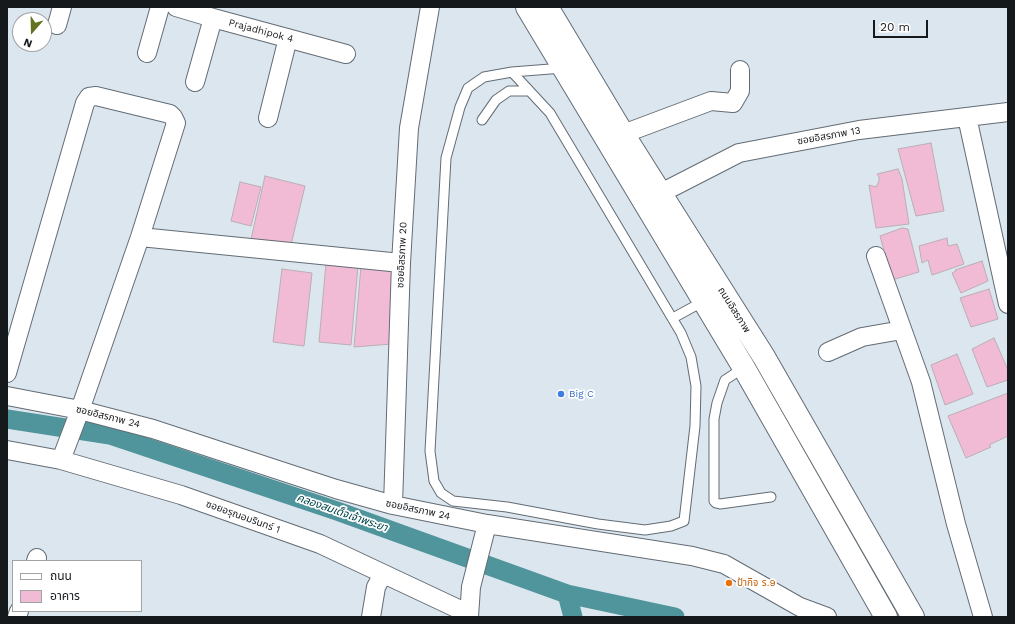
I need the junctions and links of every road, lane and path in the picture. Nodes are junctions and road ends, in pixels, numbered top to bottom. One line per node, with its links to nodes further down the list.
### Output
1 (62, 7): 8 (street)
2 (160, 7): 10 (street)
3 (176, 7): 7 (street, Prajadhipok 4)
4 (430, 7): 25 (street, ซอยอิสรภาพ 20)
5 (526, 7): 12 (main road)
6 (547, 7): 21 (main road, ถนนอิสรภาพ)
7 (213, 18): 9 (street, Prajadhipok 4); 15 (street)
8 (57, 25)
9 (288, 38): 11 (street, Prajadhipok 4); 19 (street)
10 (147, 53)
11 (346, 54)
12 (564, 68): 14 (lane); 26 (main road)
13 (740, 70): 21 (street)
14 (512, 72): 16 (lane); 28 (lane)
15 (195, 82)
16 (529, 91): 20 (lane); 28 (lane)
17 (1008, 112): 18 (street, ซอยอิสรภาพ 13)
18 (967, 117): 22 (street, ซอยอิสรภาพ 13); 27 (street)
19 (268, 118)
20 (482, 120)
21 (623, 134): 22 (main road, ถนนอิสรภาพ)
22 (661, 193): 31 (main road, ถนนอิสรภาพ)
23 (140, 237): 25 (street); 32 (street); 34 (street)
24 (876, 256): 29 (street)
25 (402, 263): 38 (street, ซอยอิสรภาพ 20)
26 (704, 301): 28 (lane); 31 (main road)
27 (1008, 304)
28 (673, 318)
29 (902, 330): 30 (street); 46 (street)
30 (828, 352)
31 (754, 362): 37 (lane); 44 (main road); 45 (main road, ถนนอิสรภาพ)
32 (7, 373)
33 (7, 396): 34 (street, ซอยอิสรภาพ 24)
34 (78, 416): 36 (street); 38 (street, ซอยอิสรภาพ 24)
35 (7, 450): 36 (street, ซอยอรุณอมรินทร์ 1)
36 (64, 454): 40 (street, ซอยอรุณอมรินทร์ 1)
37 (771, 497)
38 (393, 505): 39 (street, ซอยอิสรภาพ 24)
39 (486, 524): 41 (street); 43 (street, ซอยอิสรภาพ 24)
40 (383, 574): 41 (street, ซอยอรุณอมรินทร์ 1); 42 (street)
41 (469, 615)
42 (371, 617)
43 (827, 617)
44 (884, 617)
45 (912, 617)
46 (982, 617)

